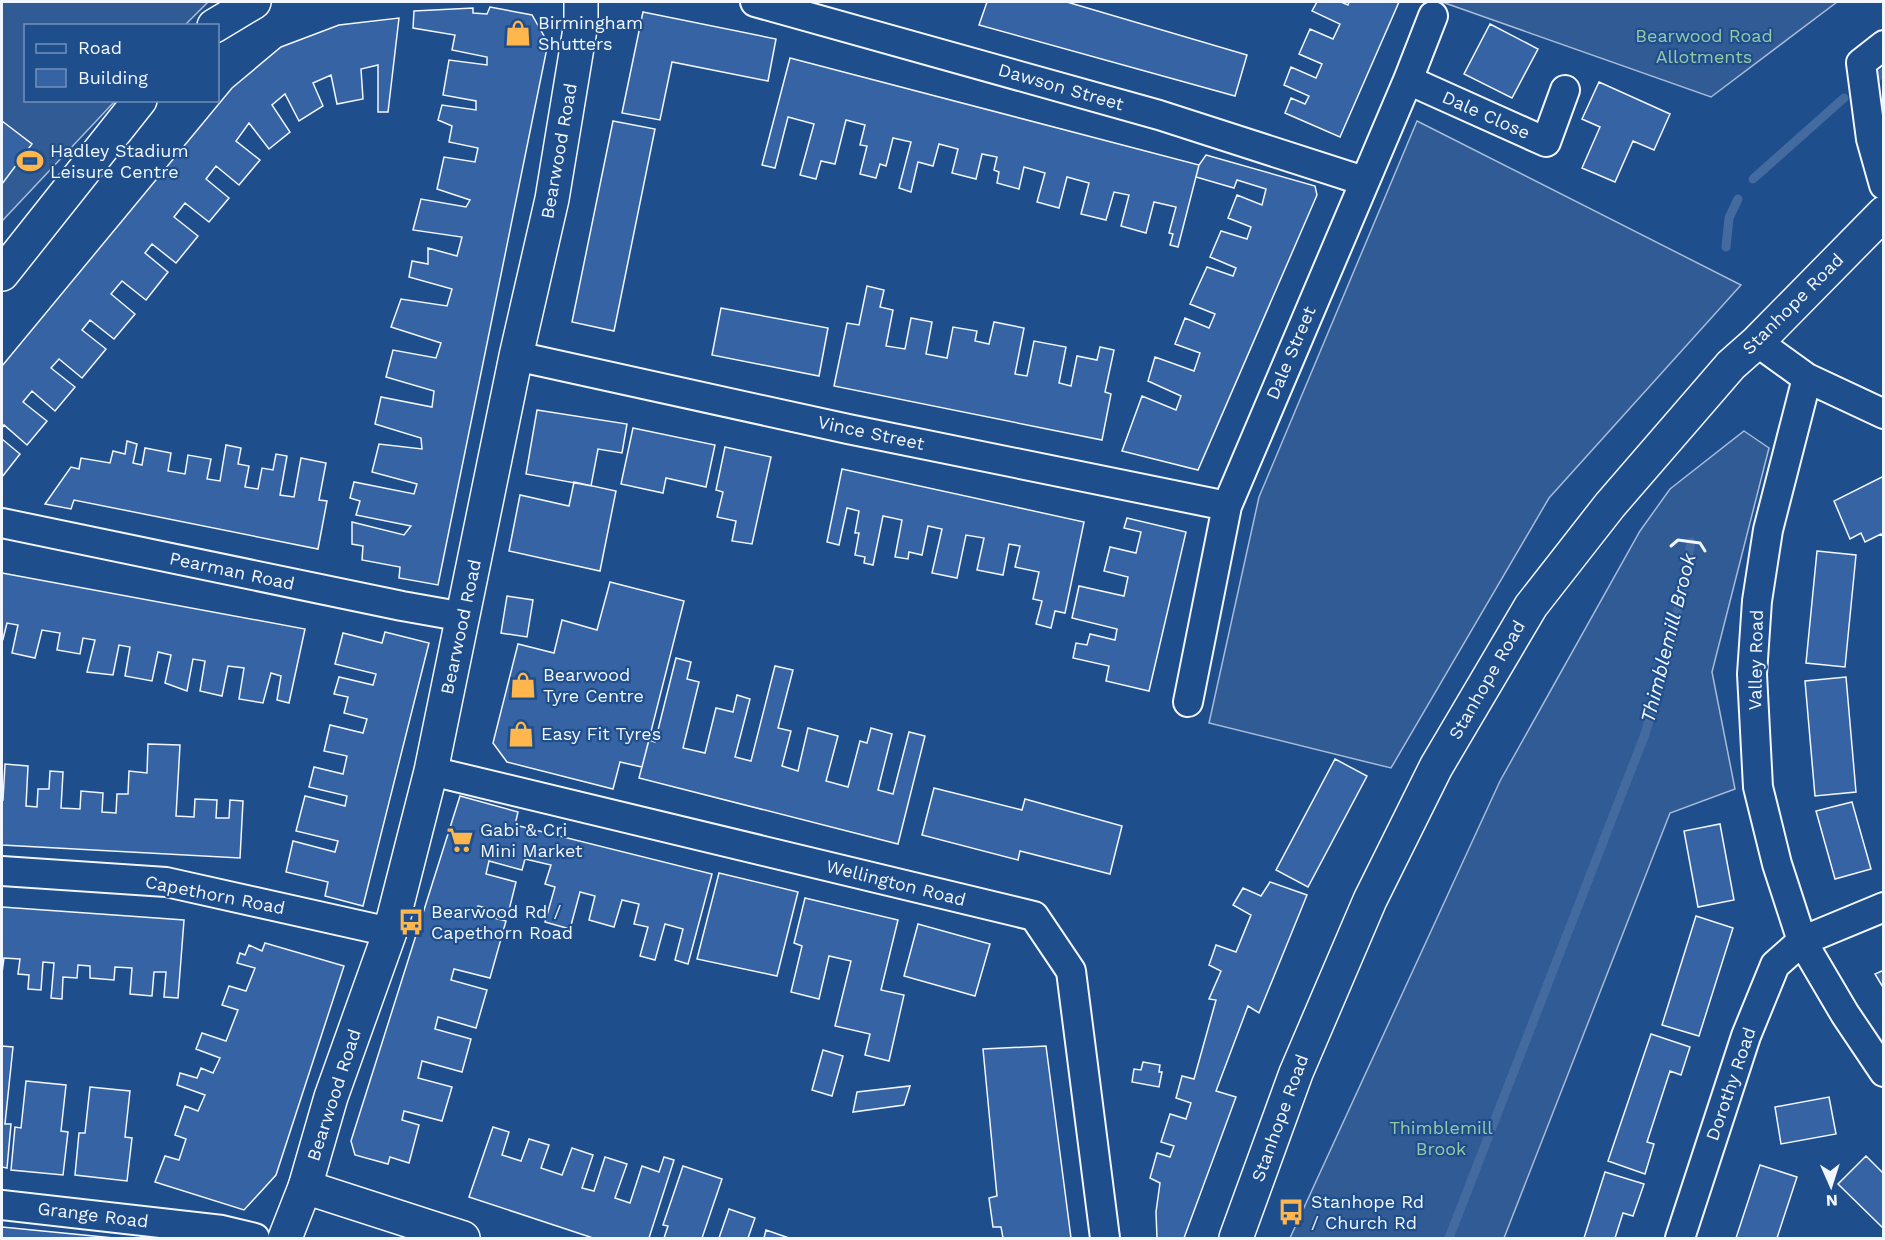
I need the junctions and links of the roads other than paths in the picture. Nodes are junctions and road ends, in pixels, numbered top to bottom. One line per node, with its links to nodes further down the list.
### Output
1 (254, 2): 5 (main road)
2 (581, 2): 15 (main road, Bearwood Road)
3 (755, 2): 10 (street, Dawson Street)
4 (1433, 16): 7 (street, Dale Street)
5 (217, 24)
6 (1884, 45): 11 (street)
7 (1408, 80): 8 (street, Dale Close); 10 (street, Dale Street)
8 (1565, 90)
9 (138, 102): 13 (main road)
10 (1364, 181): 18 (street, Dale Street)
11 (1884, 185)
12 (1884, 213): 14 (main road, Stanhope Road)
13 (2, 274)
14 (1757, 342): 16 (street); 34 (main road, Stanhope Road)
15 (516, 356): 18 (street, Vince Street); 20 (main road, Bearwood Road)
16 (1807, 378): 17 (street); 26 (street, Valley Road)
17 (1884, 414)
18 (1227, 506): 21 (street, Dale Street)
19 (2, 523): 20 (street, Pearman Road)
20 (464, 616): 22 (main road, Bearwood Road)
21 (1188, 702)
22 (431, 771): 25 (main road, Bearwood Road); 33 (street, Wellington Road)
23 (2, 871): 25 (street, Capethorn Road)
24 (1884, 907): 26 (street)
25 (390, 932): 28 (main road, Bearwood Road)
26 (1802, 941): 27 (street, Valley Road); 35 (street, Dorothy Road)
27 (1884, 1072)
28 (305, 1187): 31 (main road, Bearwood Road); 32 (main road)
29 (2, 1204): 30 (street, Grange Road)
30 (255, 1239)
31 (285, 1239)
32 (463, 1239)
33 (1105, 1239)
34 (1236, 1239)
35 (1680, 1239)

